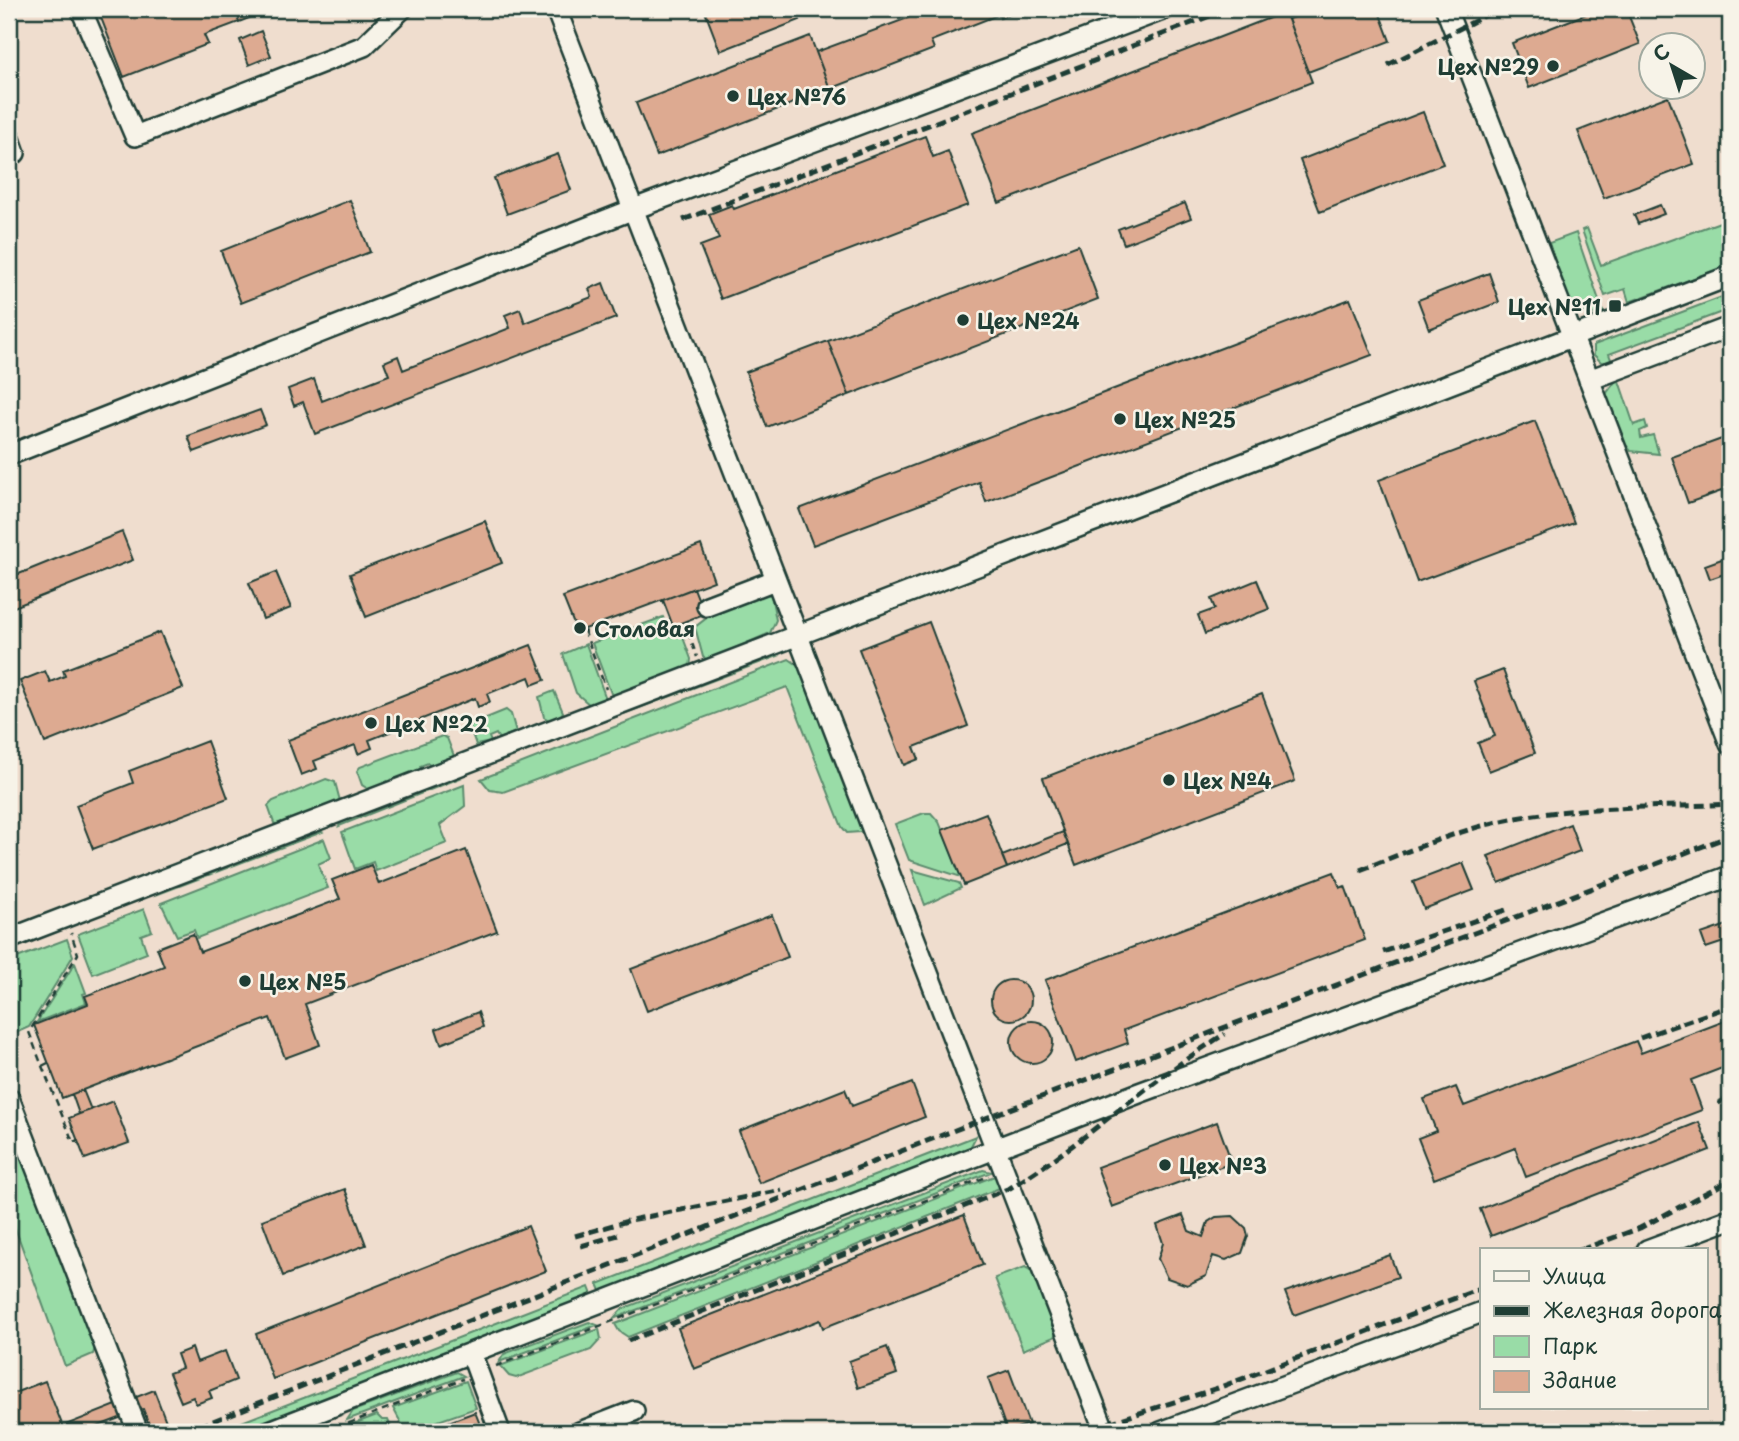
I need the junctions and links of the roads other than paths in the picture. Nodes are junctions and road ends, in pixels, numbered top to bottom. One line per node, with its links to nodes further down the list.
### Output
1 (81, 9): 5 (lane)
2 (556, 9): 6 (lane)
3 (1165, 9): 6 (lane)
4 (1446, 9): 9 (lane)
5 (392, 13)
6 (634, 209): 11 (lane); 12 (lane)
7 (1730, 276): 9 (lane)
8 (1730, 327): 10 (lane)
9 (1572, 335): 10 (lane); 14 (lane)
10 (1589, 380): 15 (lane)
11 (9, 455)
12 (775, 580): 13 (lane); 14 (lane)
13 (707, 606)
14 (795, 634): 17 (lane); 19 (lane)
15 (1730, 744)
16 (1730, 876): 19 (lane)
17 (9, 939)
18 (9, 1098): 25 (lane)
19 (995, 1148): 23 (lane); 29 (lane)
20 (1730, 1219): 21 (lane)
21 (1652, 1248)
22 (1480, 1313): 30 (lane)
23 (471, 1353): 26 (lane); 27 (lane)
24 (634, 1411): 28 (lane)
25 (138, 1432)
26 (267, 1432)
27 (500, 1432)
28 (580, 1432)
29 (1105, 1432)
30 (1161, 1432)

